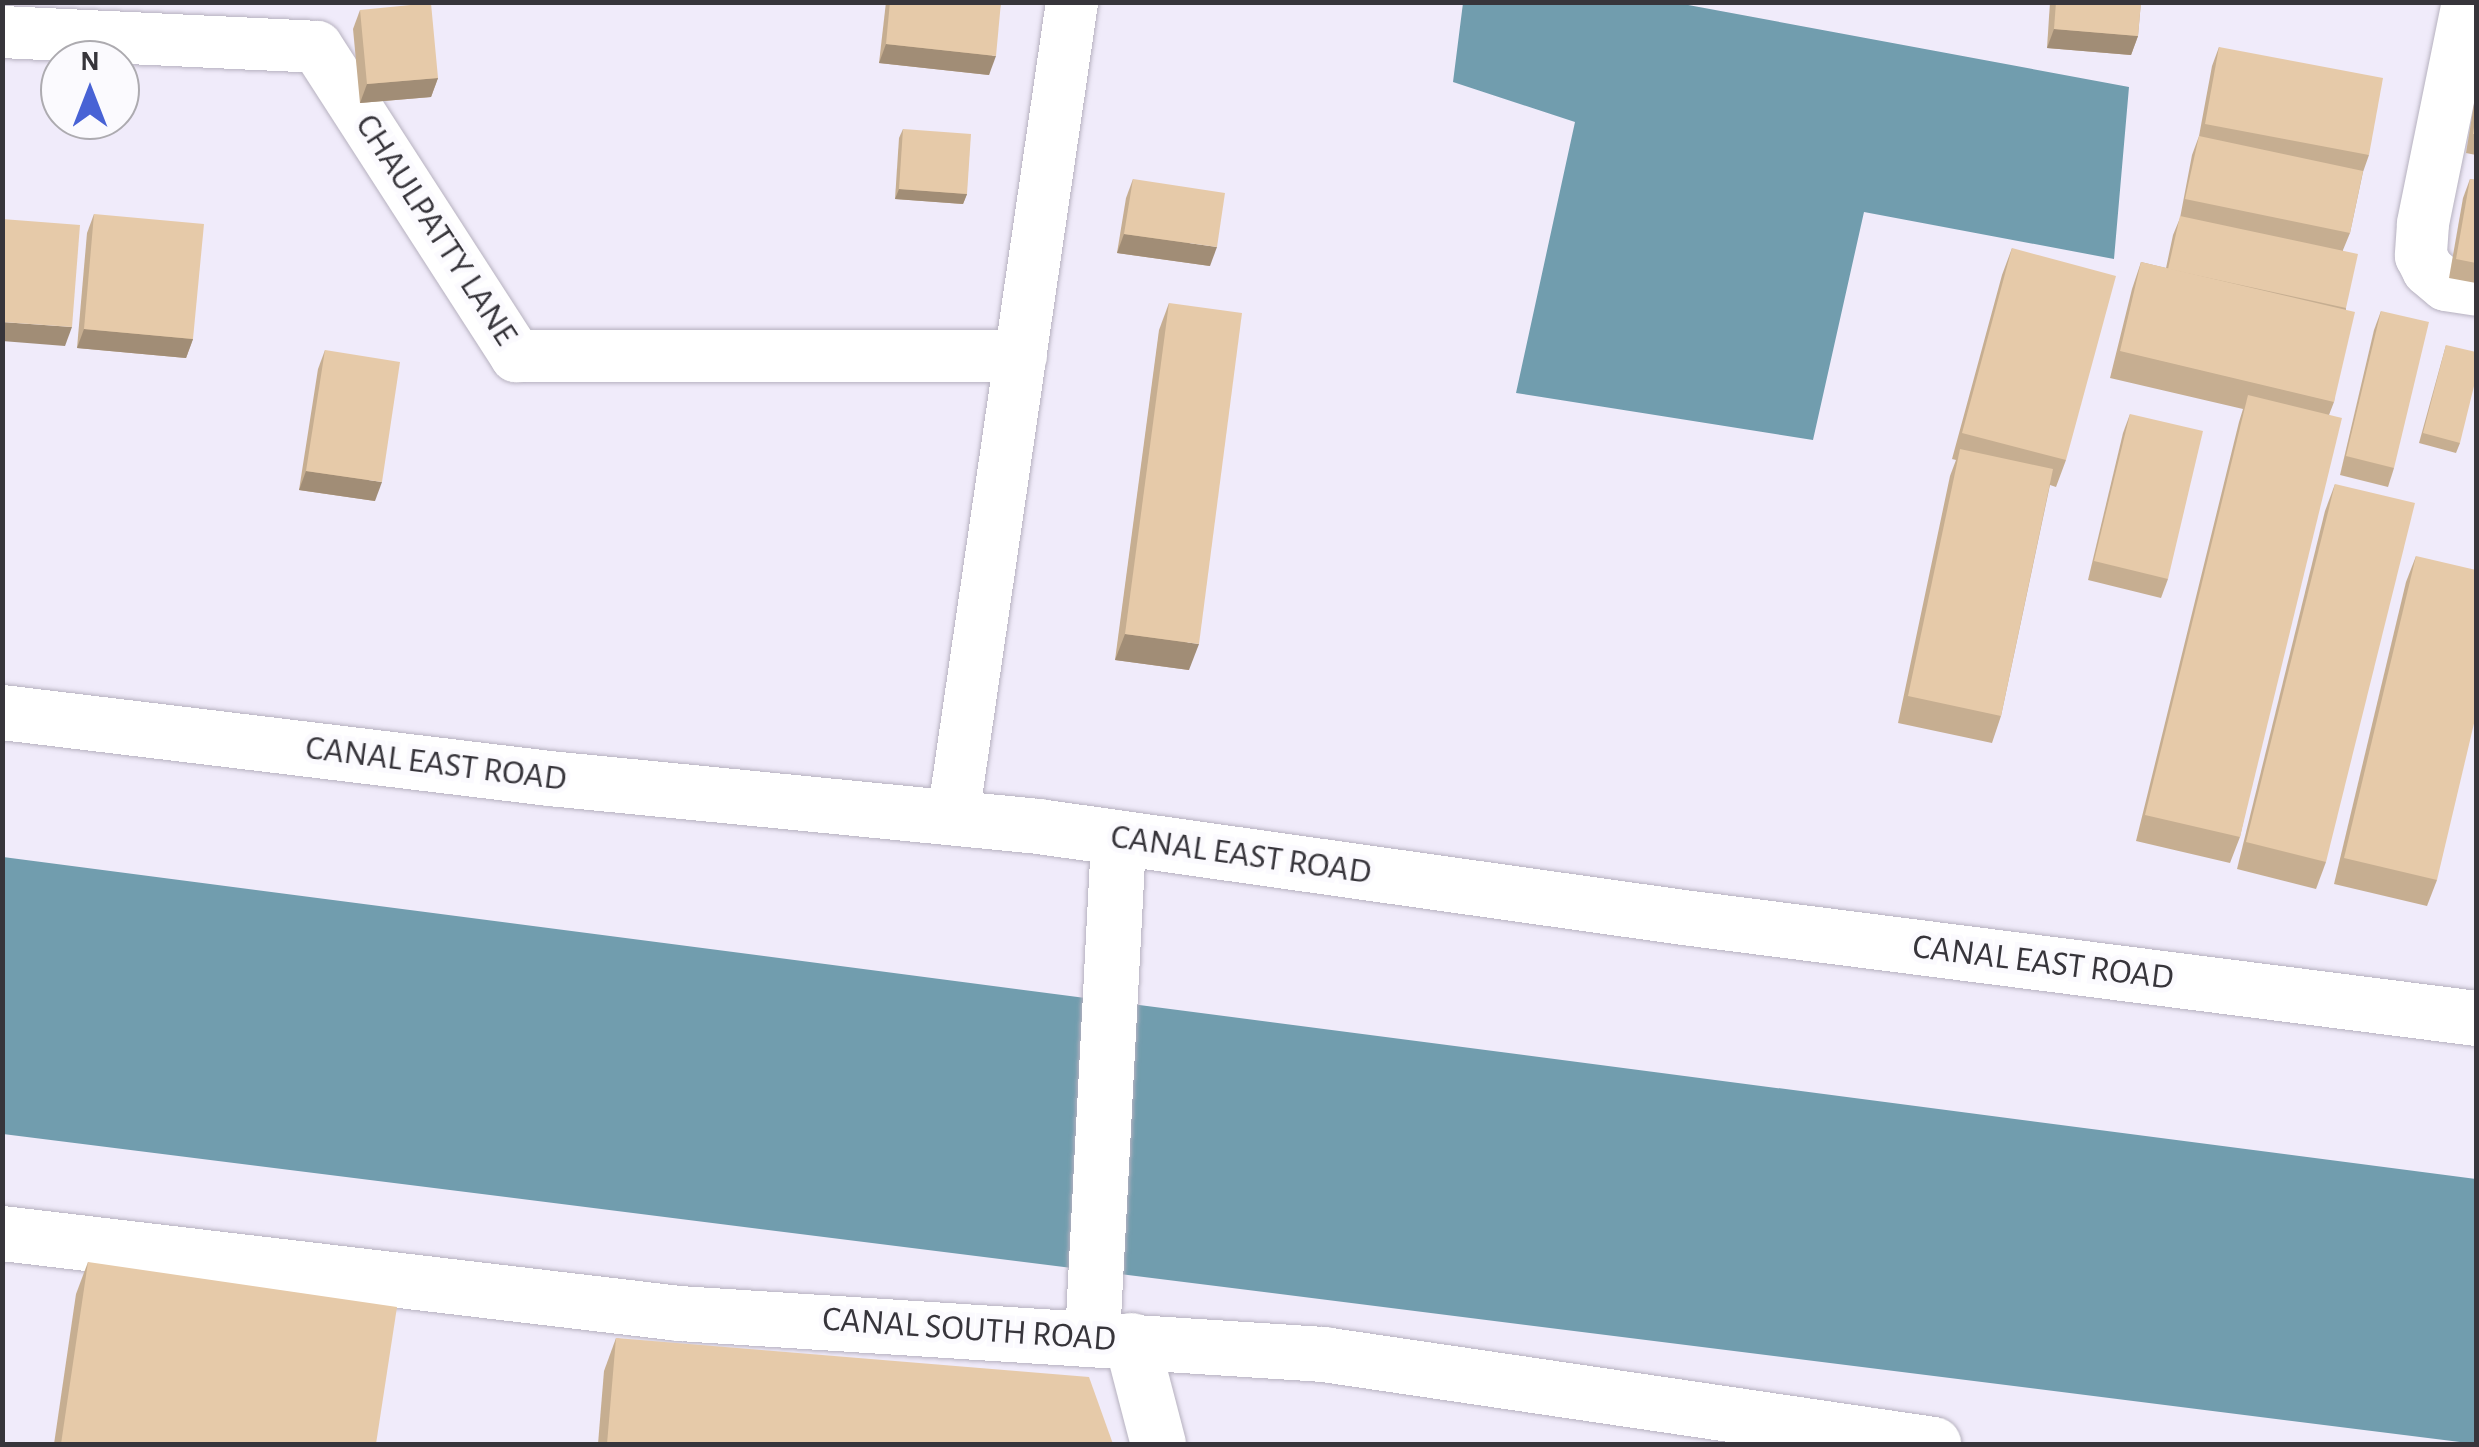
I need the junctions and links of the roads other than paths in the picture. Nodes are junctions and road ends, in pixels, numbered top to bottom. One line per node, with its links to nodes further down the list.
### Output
1 (1072, 2): 5 (street)
2 (2468, 2): 4 (street)
3 (2, 32): 5 (street, CHAULPATTY LANE)
4 (2476, 290)
5 (1020, 356): 7 (street)
6 (2, 712): 7 (main road, CANAL EAST ROAD)
7 (953, 817): 8 (main road, CANAL EAST ROAD)
8 (1118, 838): 9 (main road, CANAL EAST ROAD); 11 (main road)
9 (2476, 1018)
10 (2, 1234): 11 (main road, CANAL SOUTH ROAD)
11 (1107, 1322): 12 (main road); 13 (main road, CANAL SOUTH ROAD)
12 (1158, 1444)
13 (1933, 1444)

